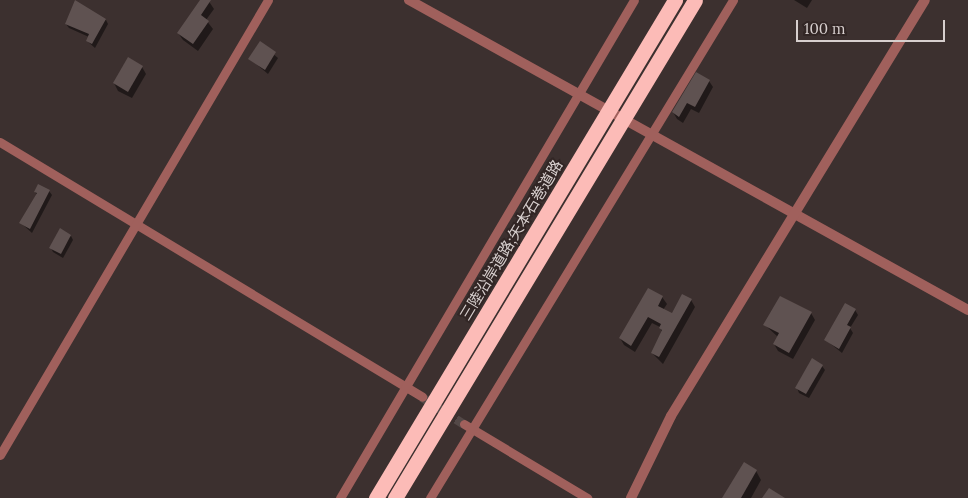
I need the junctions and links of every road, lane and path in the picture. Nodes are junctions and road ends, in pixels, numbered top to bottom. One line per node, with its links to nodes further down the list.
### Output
1 (268, 0): 12 (street)
2 (409, 0): 8 (street)
3 (634, 0): 8 (street)
4 (675, 0): 19 (highway, 三陸沿岸道路;矢本石巻道路)
5 (695, 0): 20 (highway)
6 (733, 0): 9 (street)
7 (924, 0): 11 (street)
8 (578, 95): 9 (street); 14 (street)
9 (651, 135): 11 (street); 16 (street)
10 (0, 142): 12 (street)
11 (794, 214): 13 (street); 23 (street)
12 (137, 224): 14 (street); 17 (street)
13 (968, 310)
14 (406, 389): 15 (street); 18 (street)
15 (422, 398)
16 (468, 426): 21 (street); 22 (street)
17 (0, 454)
18 (340, 498)
19 (376, 498)
20 (395, 498)
21 (430, 498)
22 (587, 498)
23 (631, 498)

